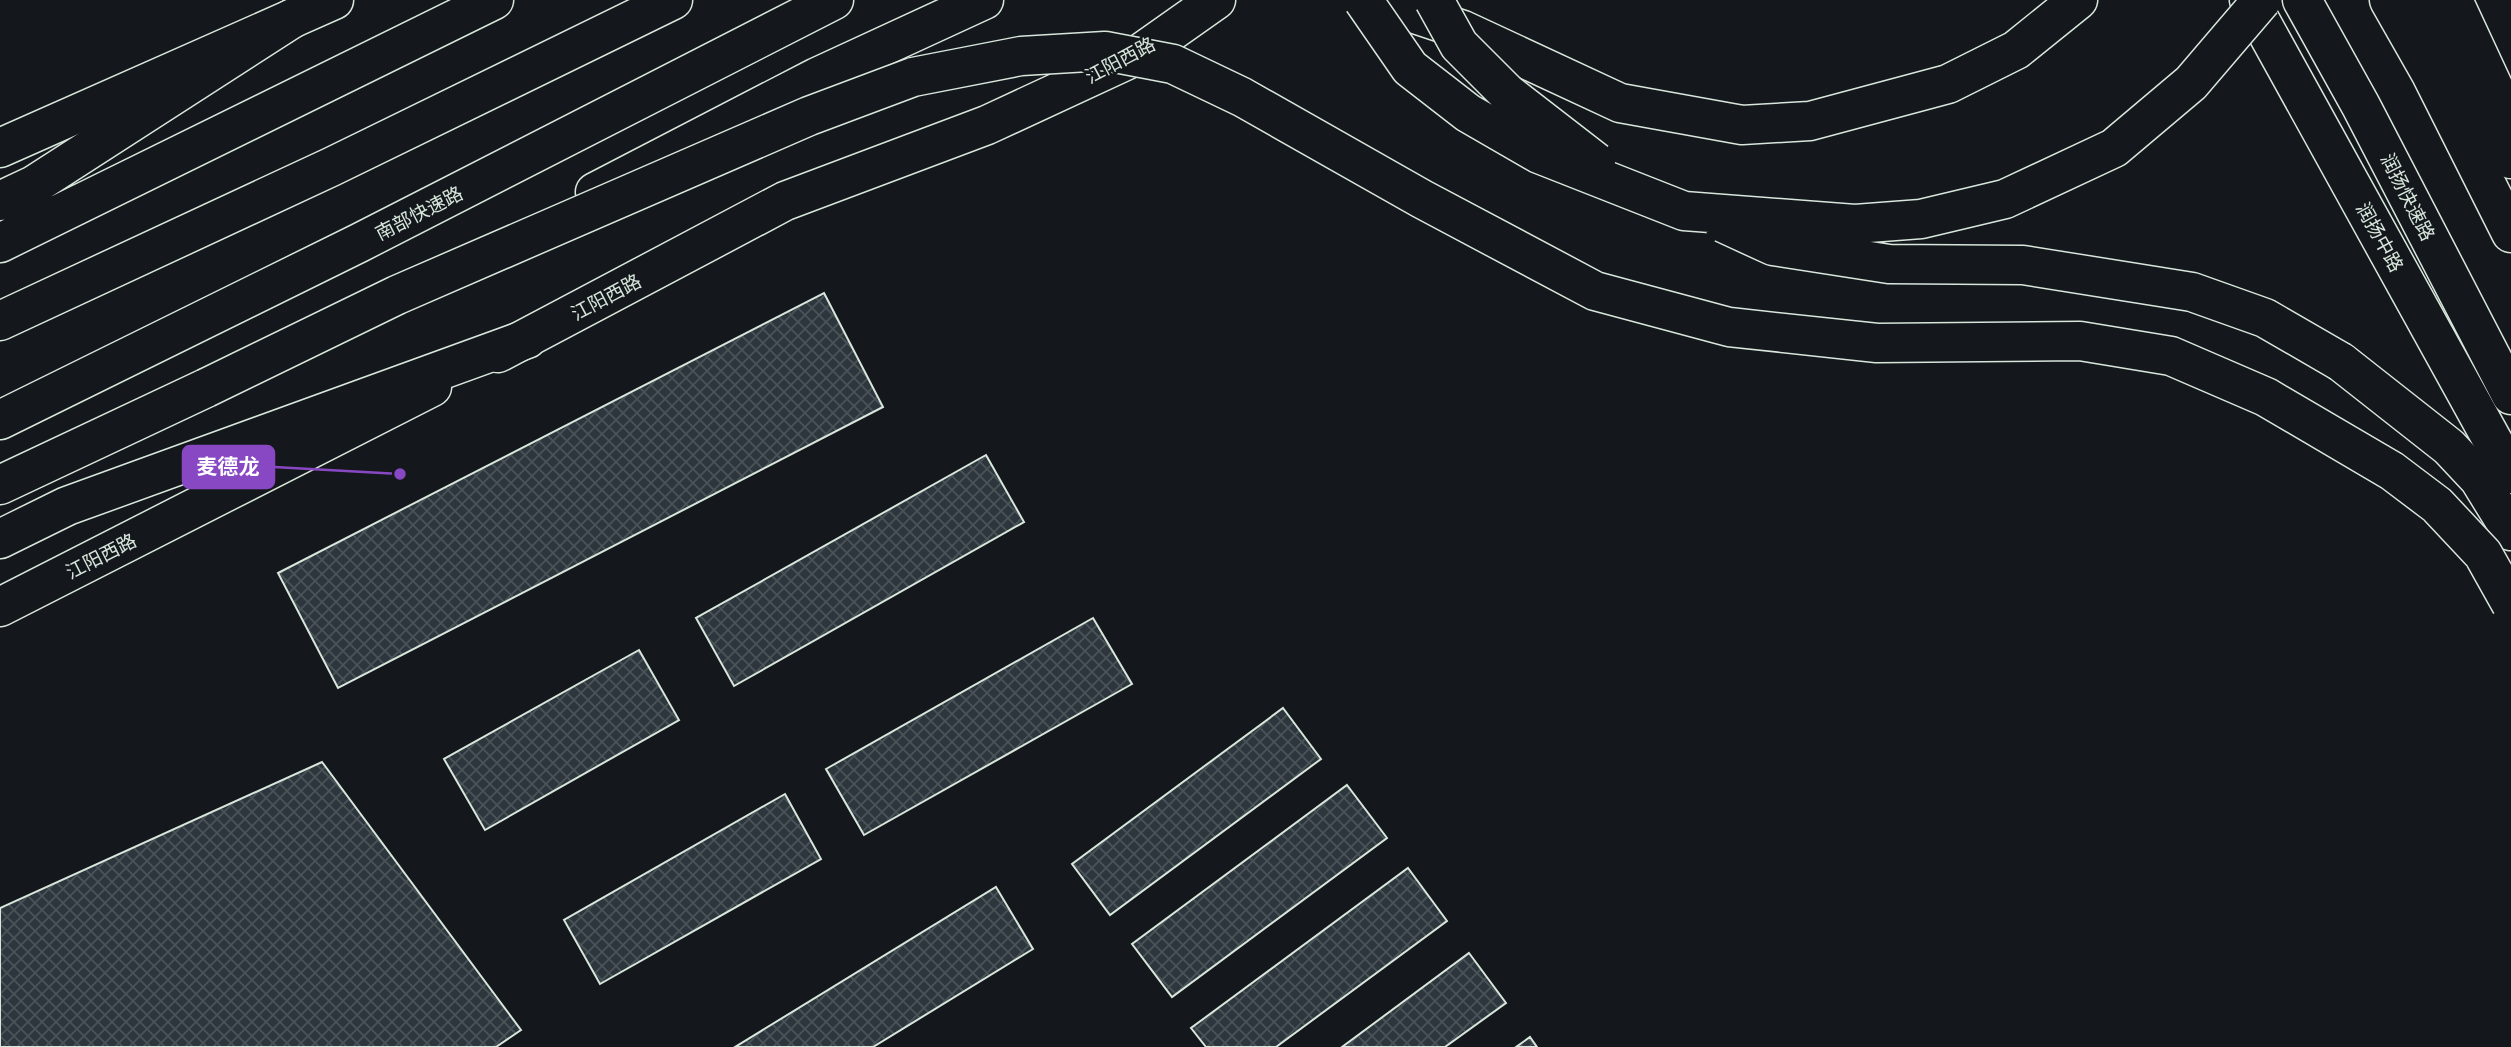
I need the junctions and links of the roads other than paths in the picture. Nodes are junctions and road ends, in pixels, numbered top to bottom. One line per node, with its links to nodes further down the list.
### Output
1 (334, 0): 17 (main road)
2 (494, 0): 23 (main road)
3 (673, 0): 25 (main road)
4 (834, 0): 28 (main road, 南部快速路)
5 (984, 0): 24 (main road, bridge)
6 (1216, 0): 26 (main road, 江阳西路)
7 (1363, 0): 12 (main road, bridge)
8 (1373, 0): 10 (main road)
9 (1434, 0): 31 (main road, bridge)
10 (2078, 0)
11 (2249, 0): 29 (main road, 润扬中路)
12 (2262, 0)
13 (2302, 0): 27 (main road, 润扬快速路)
14 (2389, 0): 22 (main road)
15 (2428, 0): 20 (main road)
16 (2453, 0): 18 (main road)
17 (293, 18): 19 (main road); 21 (main road)
18 (2511, 125)
19 (0, 148)
20 (2511, 159)
21 (0, 201)
22 (2511, 233)
23 (0, 243)
24 (397, 295): 30 (main road, bridge); 33 (main road, bridge)
25 (0, 321)
26 (527, 339): 32 (main road); 34 (main road, 江阳西路)
27 (2511, 395)
28 (0, 420)
29 (2511, 474)
30 (0, 485)
31 (2511, 531)
32 (0, 538)
33 (2511, 604)
34 (0, 607)

